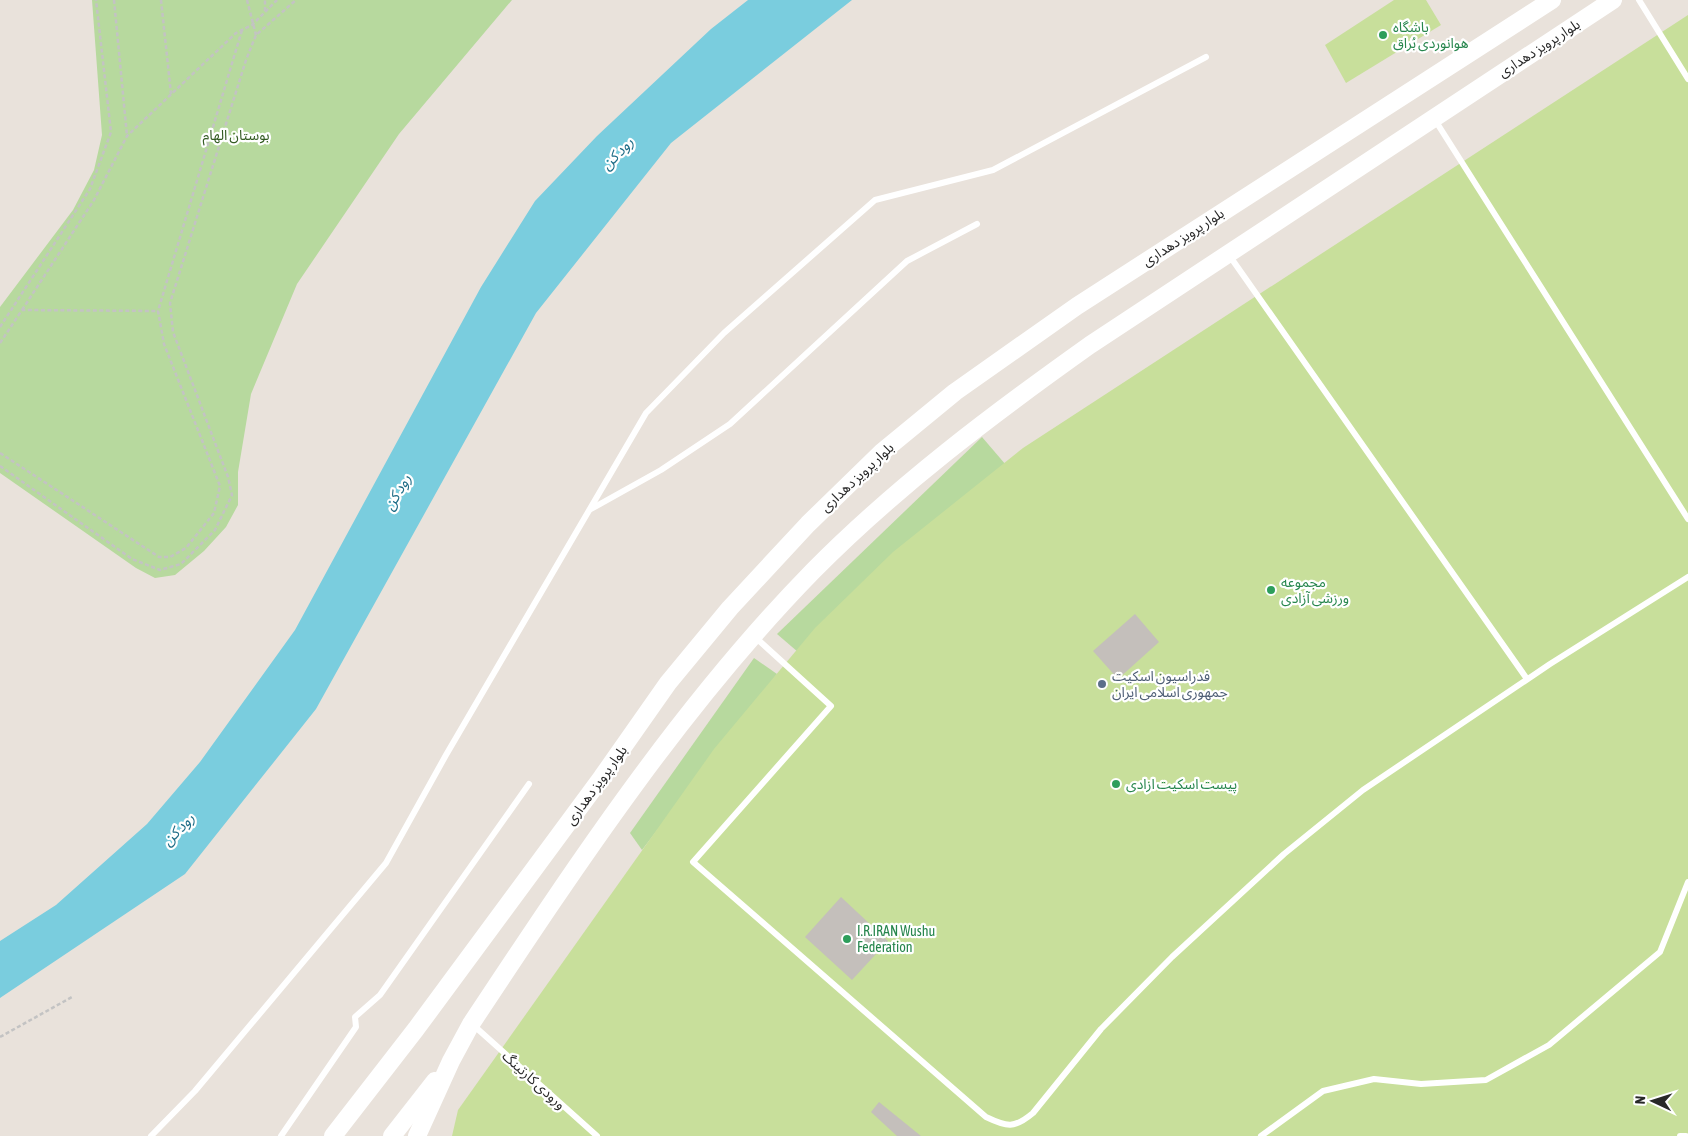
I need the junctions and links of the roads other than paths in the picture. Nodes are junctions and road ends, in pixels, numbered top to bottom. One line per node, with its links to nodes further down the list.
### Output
1 (1552, 0): 20 (main road, بلوار پرویز دهداری)
2 (1613, 0): 6 (main road, بلوار پرویز دهداری)
3 (1639, 0): 5 (lane)
4 (1206, 57): 9 (lane)
5 (1688, 79)
6 (1433, 117): 8 (main road, بلوار پرویز دهداری); 10 (lane)
7 (977, 224): 9 (lane)
8 (1229, 255): 12 (main road, بلوار پرویز دهداری); 13 (lane)
9 (590, 509): 18 (lane)
10 (1688, 519)
11 (1688, 576): 13 (lane)
12 (754, 636): 13 (lane); 16 (main road, بلوار پرویز دهداری)
13 (1527, 679)
14 (529, 784): 19 (lane)
15 (1688, 882): 24 (lane)
16 (471, 1024): 17 (main road, بلوار پرویز دهداری); 23 (lane, ورودی کارتینگ)
17 (451, 1061): 21 (main road); 22 (main road, بلوار پرویز دهداری)
18 (151, 1136)
19 (281, 1136)
20 (333, 1136)
21 (392, 1136)
22 (417, 1136)
23 (598, 1136)
24 (1261, 1136)
25 (1680, 1136): 26 (lane)
26 (1686, 1136)

